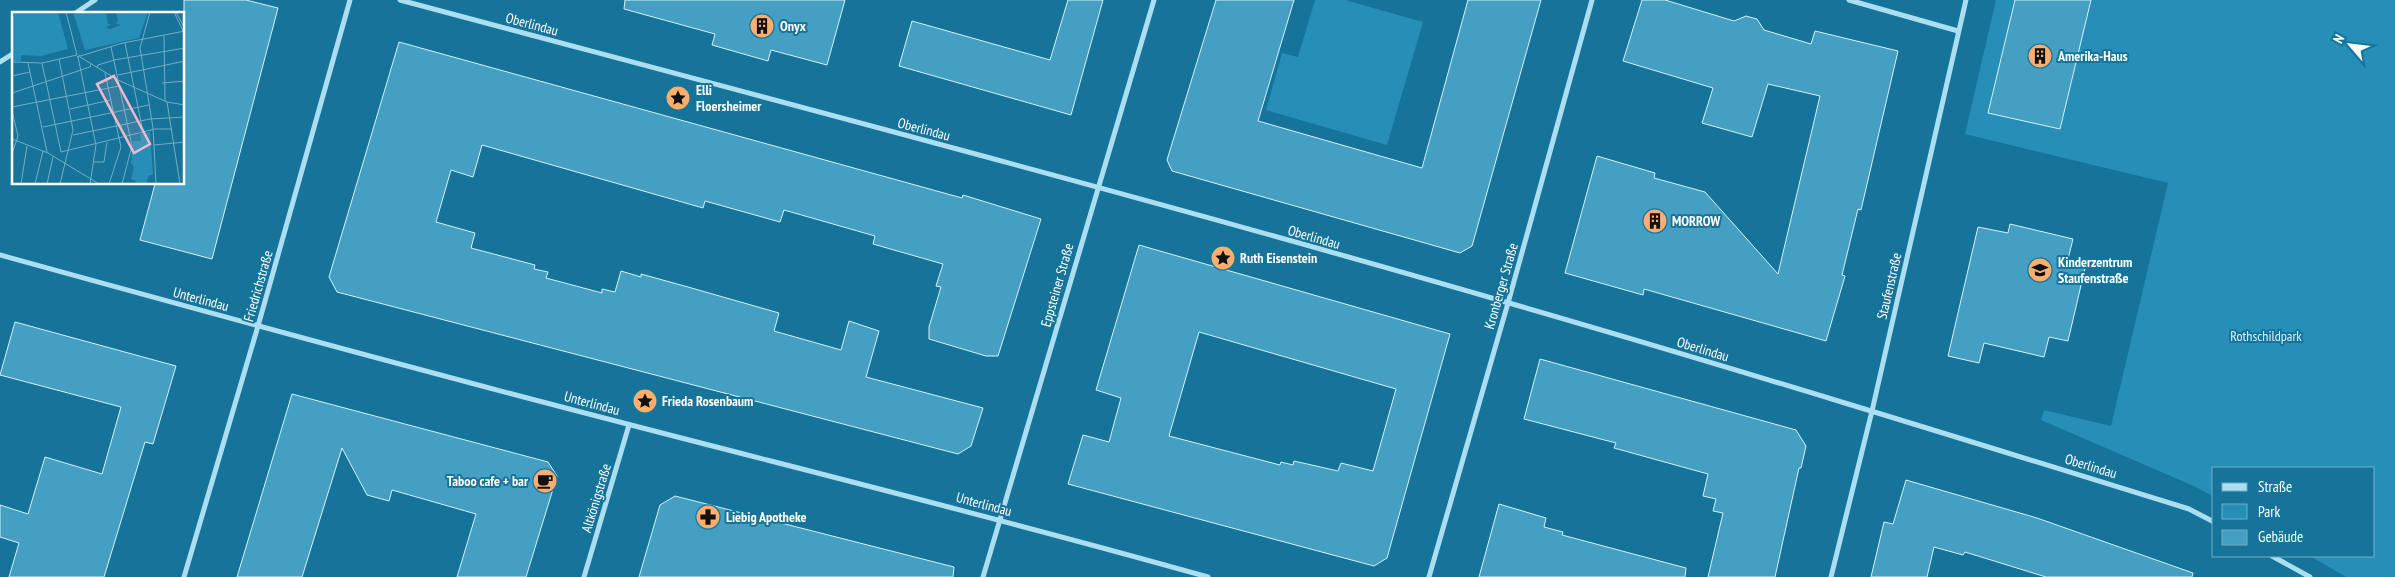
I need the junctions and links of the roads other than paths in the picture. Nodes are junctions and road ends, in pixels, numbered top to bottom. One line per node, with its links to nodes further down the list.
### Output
1 (95, 0): 8 (street)
2 (350, 0): 15 (street, Friedrichstraße)
3 (400, 0): 12 (street, Oberlindau)
4 (1154, 0): 12 (street, Eppsteiner Straße)
5 (1592, 0): 14 (street, Kronberger Straße)
6 (1849, 0): 9 (street)
7 (1966, 0): 9 (street, Staufenstraße)
8 (77, 12)
9 (1958, 31): 16 (street, Staufenstraße)
10 (12, 54): 11 (street)
11 (0, 62)
12 (1097, 187): 14 (street, Oberlindau); 18 (street, Eppsteiner Straße)
13 (0, 255): 15 (street, Unterlindau)
14 (1508, 303): 16 (street, Oberlindau); 25 (street, Kronberger Straße)
15 (258, 326): 17 (street, Unterlindau); 21 (street, Friedrichstraße)
16 (1872, 410): 19 (street, Oberlindau); 26 (street, Staufenstraße)
17 (629, 425): 18 (street, Unterlindau); 22 (street, Altkönigstraße)
18 (1000, 519): 23 (street, Eppsteiner Straße); 24 (street, Unterlindau)
19 (2212, 521)
20 (2274, 557): 27 (street)
21 (184, 577)
22 (584, 577)
23 (983, 577)
24 (1208, 577)
25 (1429, 577)
26 (1830, 577)
27 (2310, 577)

